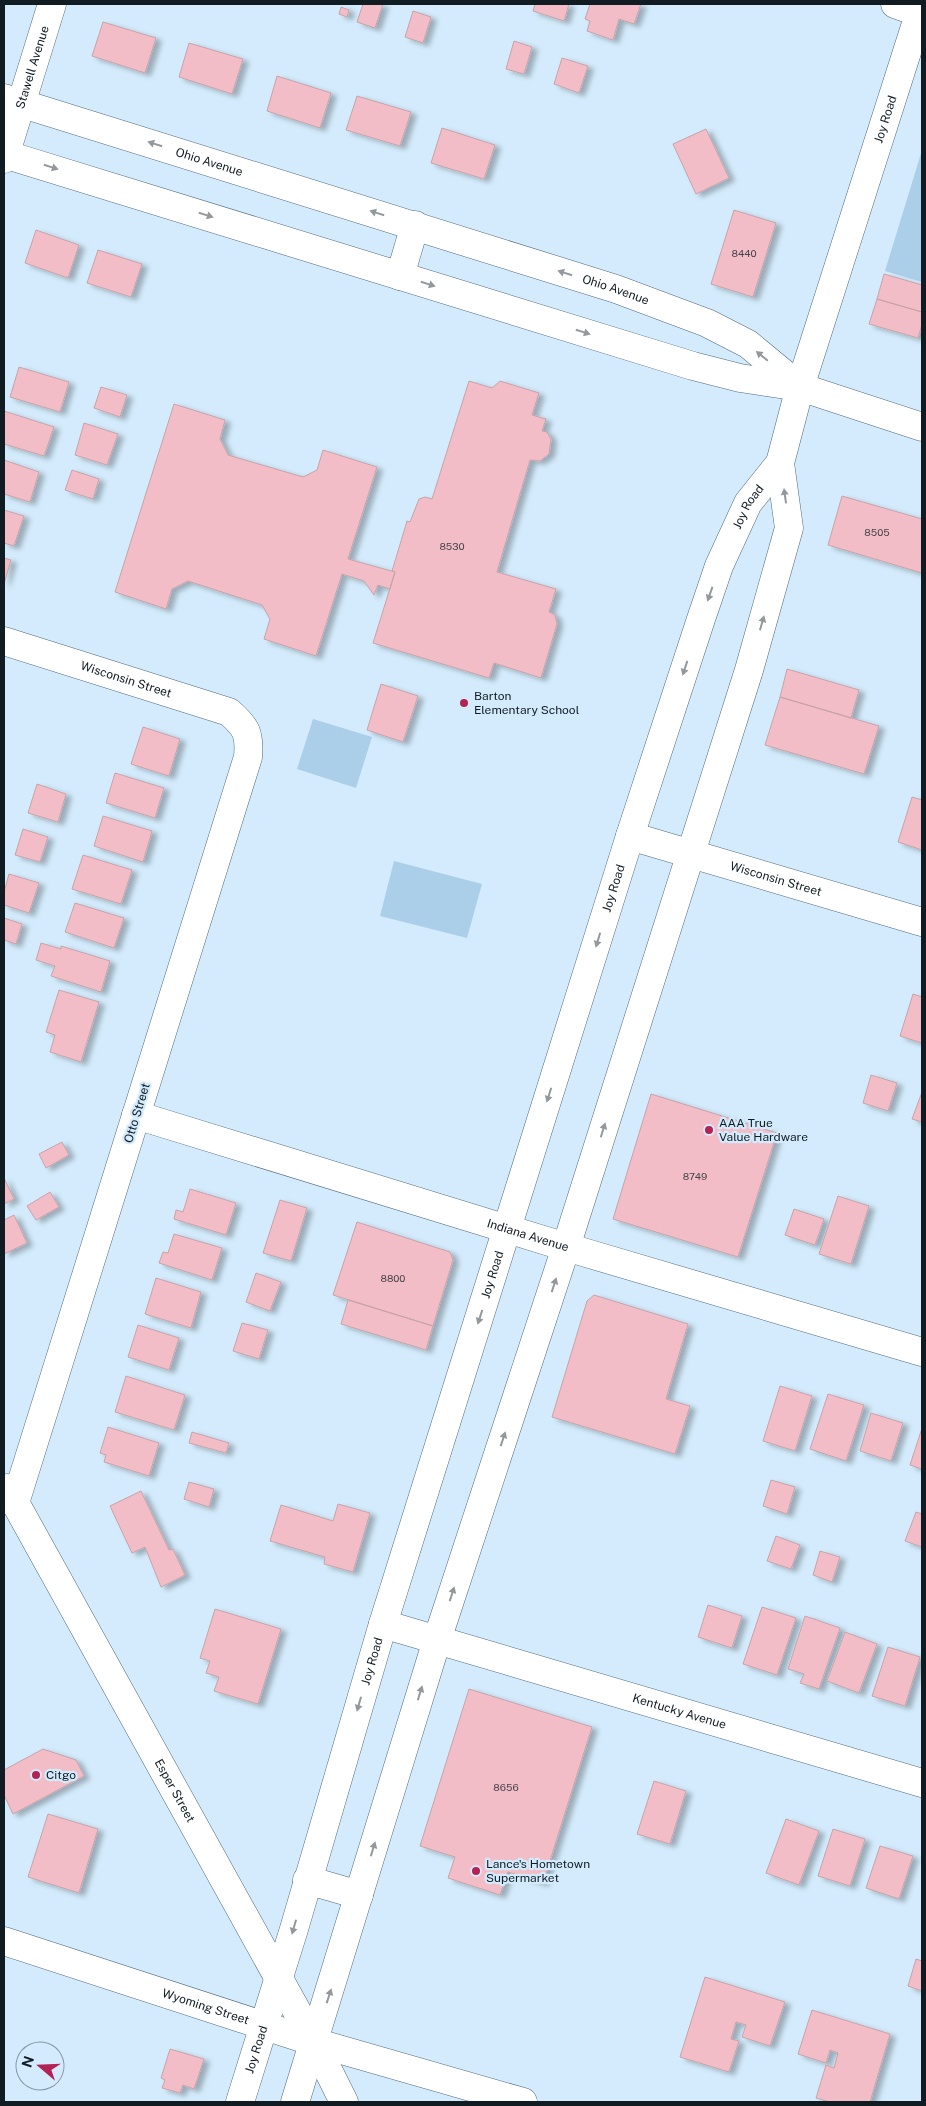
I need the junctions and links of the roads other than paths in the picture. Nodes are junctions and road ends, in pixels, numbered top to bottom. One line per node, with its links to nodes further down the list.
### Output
1 (52, 4): 4 (street, Stawell Avenue)
2 (912, 7): 3 (street, Joy Road)
3 (914, 61): 8 (street, Joy Road)
4 (12, 101): 5 (street, Stawell Avenue); 6 (street, Ohio Avenue, one-way to 4)
5 (4, 156): 7 (street, Ohio Avenue, one-way to 7)
6 (415, 225): 7 (street); 8 (street, Ohio Avenue, one-way to 6)
7 (400, 276): 8 (street, Ohio Avenue, one-way to 8)
8 (800, 387): 9 (street, Ohio Avenue); 10 (street, Joy Road)
9 (922, 427)
10 (780, 463): 13 (street, Joy Road, one-way to 13); 14 (street, Joy Road, one-way to 10)
11 (4, 641): 12 (street, Wisconsin Street)
12 (243, 724): 16 (street, Otto Street)
13 (630, 836): 14 (street, Wisconsin Street); 17 (street, Joy Road, one-way to 17)
14 (690, 854): 15 (street, Wisconsin Street); 18 (street, Joy Road, one-way to 14)
15 (922, 922)
16 (136, 1115): 17 (street, Indiana Avenue); 20 (street, Otto Street)
17 (508, 1229): 18 (street, Indiana Avenue); 21 (street, Joy Road, one-way to 21)
18 (566, 1247): 19 (street, Indiana Avenue); 22 (street, Joy Road, one-way to 18)
19 (922, 1352)
20 (10, 1492): 27 (street, Esper Street)
21 (383, 1624): 22 (street, Kentucky Avenue); 24 (street, Joy Road, one-way to 24)
22 (437, 1640): 23 (street, Kentucky Avenue); 25 (street, Joy Road, one-way to 22)
23 (922, 1782)
24 (308, 1880): 25 (street); 27 (street, Joy Road, one-way to 27)
25 (359, 1895): 29 (street, Joy Road, one-way to 25)
26 (4, 1941): 28 (street, Wyoming Street)
27 (278, 1979): 28 (street, Joy Road); 29 (street, Esper Street)
28 (264, 2026): 29 (street, Wyoming Street); 30 (street, Joy Road)
29 (314, 2042): 31 (street, Joy Road); 32 (street, Esper Street); 33 (street, Wyoming Street)
30 (240, 2102)
31 (295, 2102)
32 (344, 2102)
33 (524, 2102)

